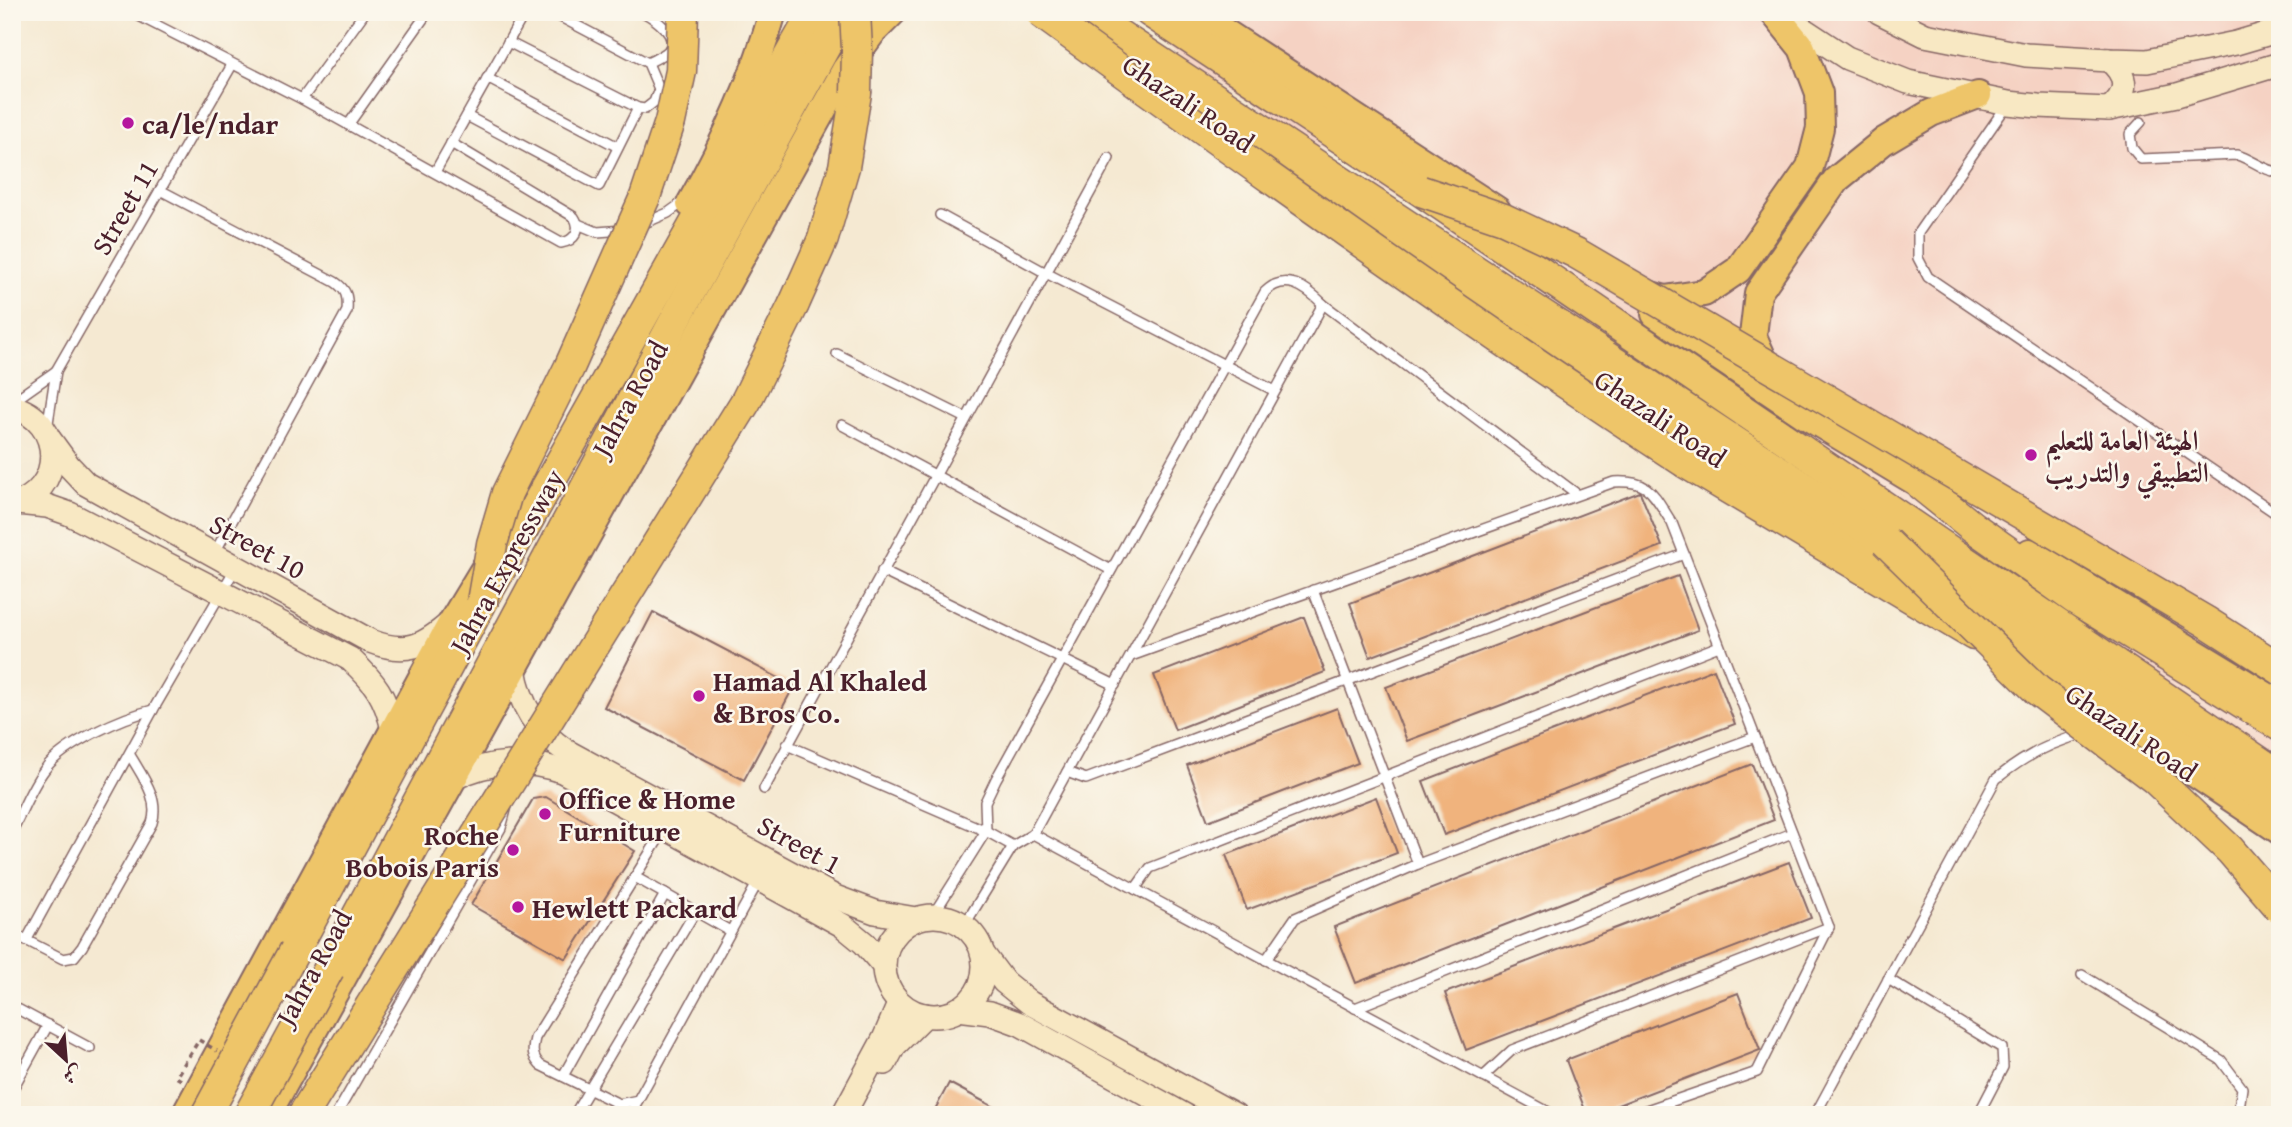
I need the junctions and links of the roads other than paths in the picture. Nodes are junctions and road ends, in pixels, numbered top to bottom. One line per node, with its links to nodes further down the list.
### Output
1 (131, 12): 20 (lane)
2 (146, 12): 20 (lane)
3 (365, 12): 31 (lane)
4 (428, 12): 37 (lane)
5 (525, 12): 22 (lane)
6 (551, 12): 25 (lane)
7 (643, 12): 25 (lane)
8 (683, 12): 74 (highway, bridge)
9 (773, 12): 45 (main road, Jahra Road)
10 (814, 12): 74 (highway, Jahra Expressway)
11 (844, 12): 141 (highway, Jahra Expressway, bridge)
12 (855, 12): 143 (highway, bridge)
13 (893, 12): 79 (main road, Jahra Road)
14 (1038, 12): 85 (main road, Ghazali Road); 85 (highway, bridge)
15 (1084, 12): 66 (highway, Ghazali Road)
16 (1150, 12): 44 (highway, Ghazali Road)
17 (1194, 12): 49 (main road)
18 (1775, 12): 30 (street); 49 (main road)
19 (1879, 12): 24 (street)
20 (151, 23): 27 (lane)
21 (2280, 30): 23 (street)
22 (508, 42): 28 (lane); 33 (lane)
23 (2236, 44): 24 (street); 29 (street)
24 (2109, 60): 34 (street)
25 (648, 63): 33 (lane)
26 (2280, 64): 29 (street)
27 (232, 65): 31 (lane); 43 (lane, Street 11)
28 (487, 78): 35 (lane); 39 (lane)
29 (2232, 80): 34 (street)
30 (1978, 95): 32 (street); 57 (main road)
31 (302, 99): 37 (lane)
32 (2008, 103): 34 (street); 65 (lane)
33 (638, 108): 39 (lane)
34 (2109, 109)
35 (467, 116): 38 (lane); 39 (lane)
36 (2141, 122): 42 (lane)
37 (348, 125): 41 (lane)
38 (451, 144): 41 (lane); 47 (lane)
39 (618, 147)
40 (1109, 158): 48 (lane)
41 (435, 172): 47 (lane)
42 (2280, 172)
43 (160, 190): 53 (lane, Street 11); 68 (lane)
44 (1421, 191): 80 (highway, bridge); 94 (highway, Ghazali Road, bridge)
45 (696, 193): 47 (lane); 75 (main road, Jahra Road)
46 (940, 215): 48 (lane)
47 (578, 224)
48 (1046, 273): 52 (lane); 58 (lane)
49 (1611, 284): 57 (main road)
50 (1323, 304): 52 (lane); 54 (lane); 63 (lane)
51 (837, 354): 58 (lane)
52 (1225, 365): 54 (lane); 70 (lane)
53 (56, 371): 55 (lane, Street 11); 60 (lane, Street 11)
54 (1275, 391): 77 (lane)
55 (12, 402)
56 (12, 407): 60 (street, Street 10)
57 (1803, 414): 62 (main road)
58 (967, 418): 61 (lane)
59 (842, 425): 61 (lane)
60 (48, 436): 64 (street); 68 (street, Street 10)
61 (935, 475): 70 (lane); 71 (lane)
62 (1922, 486): 83 (main road); 86 (highway)
63 (1577, 494): 67 (lane); 72 (lane)
64 (15, 504): 73 (street, Street 10)
65 (2280, 516)
66 (1885, 541): 97 (highway, Ghazali Road, bridge); 112 (highway, bridge)
67 (1684, 554): 76 (lane); 81 (lane)
68 (212, 556): 69 (street, Street 10)
69 (236, 568): 73 (lane); 75 (street, Street 10)
70 (1111, 570): 78 (lane)
71 (883, 571): 78 (lane); 89 (lane)
72 (1313, 590): 77 (lane); 81 (lane)
73 (222, 592): 84 (lane); 87 (street, Street 10)
74 (482, 602): 140 (highway, Jahra Expressway, bridge)
75 (453, 620): 87 (main road, Jahra Road)
76 (1719, 646): 88 (lane); 93 (lane)
77 (1131, 656): 82 (lane)
78 (1062, 659): 82 (lane); 100 (lane)
79 (514, 669): 95 (main road, Jahra Road); 98 (street, Street 1)
80 (2280, 669)
81 (1347, 681): 91 (lane); 93 (lane)
82 (1115, 685): 91 (lane)
83 (2280, 704)
84 (153, 710): 90 (lane); 99 (lane)
85 (2120, 724): 101 (main road, Ghazali Road); 124 (lane)
86 (2280, 726)
87 (393, 729): 139 (main road, Jahra Road)
88 (1755, 737): 102 (lane); 105 (lane)
89 (787, 745): 96 (lane); 100 (lane)
90 (130, 755): 119 (lane); 119 (lane)
91 (1067, 772): 103 (lane)
92 (493, 774): 95 (street, Street 1); 98 (street, Street 1); 109 (lane)
93 (1383, 775): 105 (lane); 110 (lane)
94 (2280, 776)
95 (454, 778): 142 (main road, Jahra Road)
96 (764, 789)
97 (2280, 808)
98 (670, 819): 106 (street, Street 1); 107 (lane)
99 (12, 831)
100 (986, 831): 104 (lane); 114 (lane)
101 (2280, 831)
102 (1792, 833): 116 (lane); 127 (lane)
103 (1034, 834): 104 (lane); 110 (lane)
104 (1013, 846): 115 (lane)
105 (1418, 864): 121 (lane)
106 (764, 870): 114 (street, Street 1); 117 (lane); 122 (street, Street 1)
107 (635, 877): 111 (lane); 134 (lane)
108 (433, 883): 109 (lane)
109 (469, 884): 133 (lane)
110 (1135, 889): 121 (lane)
111 (665, 894): 113 (lane); 134 (lane)
112 (2280, 908)
113 (695, 912): 117 (lane); 136 (lane)
114 (924, 917): 115 (street); 122 (street)
115 (964, 926): 120 (street)
116 (1829, 928): 135 (lane); 152 (lane)
117 (730, 931): 138 (lane)
118 (12, 933): 119 (lane)
119 (26, 941)
120 (983, 954): 128 (street); 150 (street)
121 (1266, 960): 127 (lane)
122 (883, 965): 125 (street)
123 (2082, 975): 155 (lane)
124 (1888, 979): 153 (lane); 154 (lane)
125 (899, 1004): 129 (street); 147 (street)
126 (12, 1006): 130 (lane)
127 (1355, 1008): 135 (lane)
128 (958, 1010): 129 (street); 149 (street)
129 (925, 1015): 148 (street)
130 (48, 1025): 132 (lane); 137 (lane)
131 (342, 1031): 133 (lane)
132 (90, 1048)
133 (366, 1064): 144 (lane)
134 (563, 1076): 136 (lane)
135 (1483, 1077): 151 (lane)
136 (589, 1089): 138 (lane); 145 (lane)
137 (12, 1090)
138 (638, 1100): 146 (lane)
139 (185, 1115)
140 (206, 1115)
141 (249, 1115)
142 (267, 1115)
143 (303, 1115)
144 (337, 1115)
145 (574, 1115)
146 (630, 1115)
147 (842, 1115)
148 (857, 1115)
149 (1184, 1115)
150 (1235, 1115)
151 (1553, 1115)
152 (1632, 1115)
153 (1815, 1115)
154 (1978, 1115)
155 (2238, 1115)

